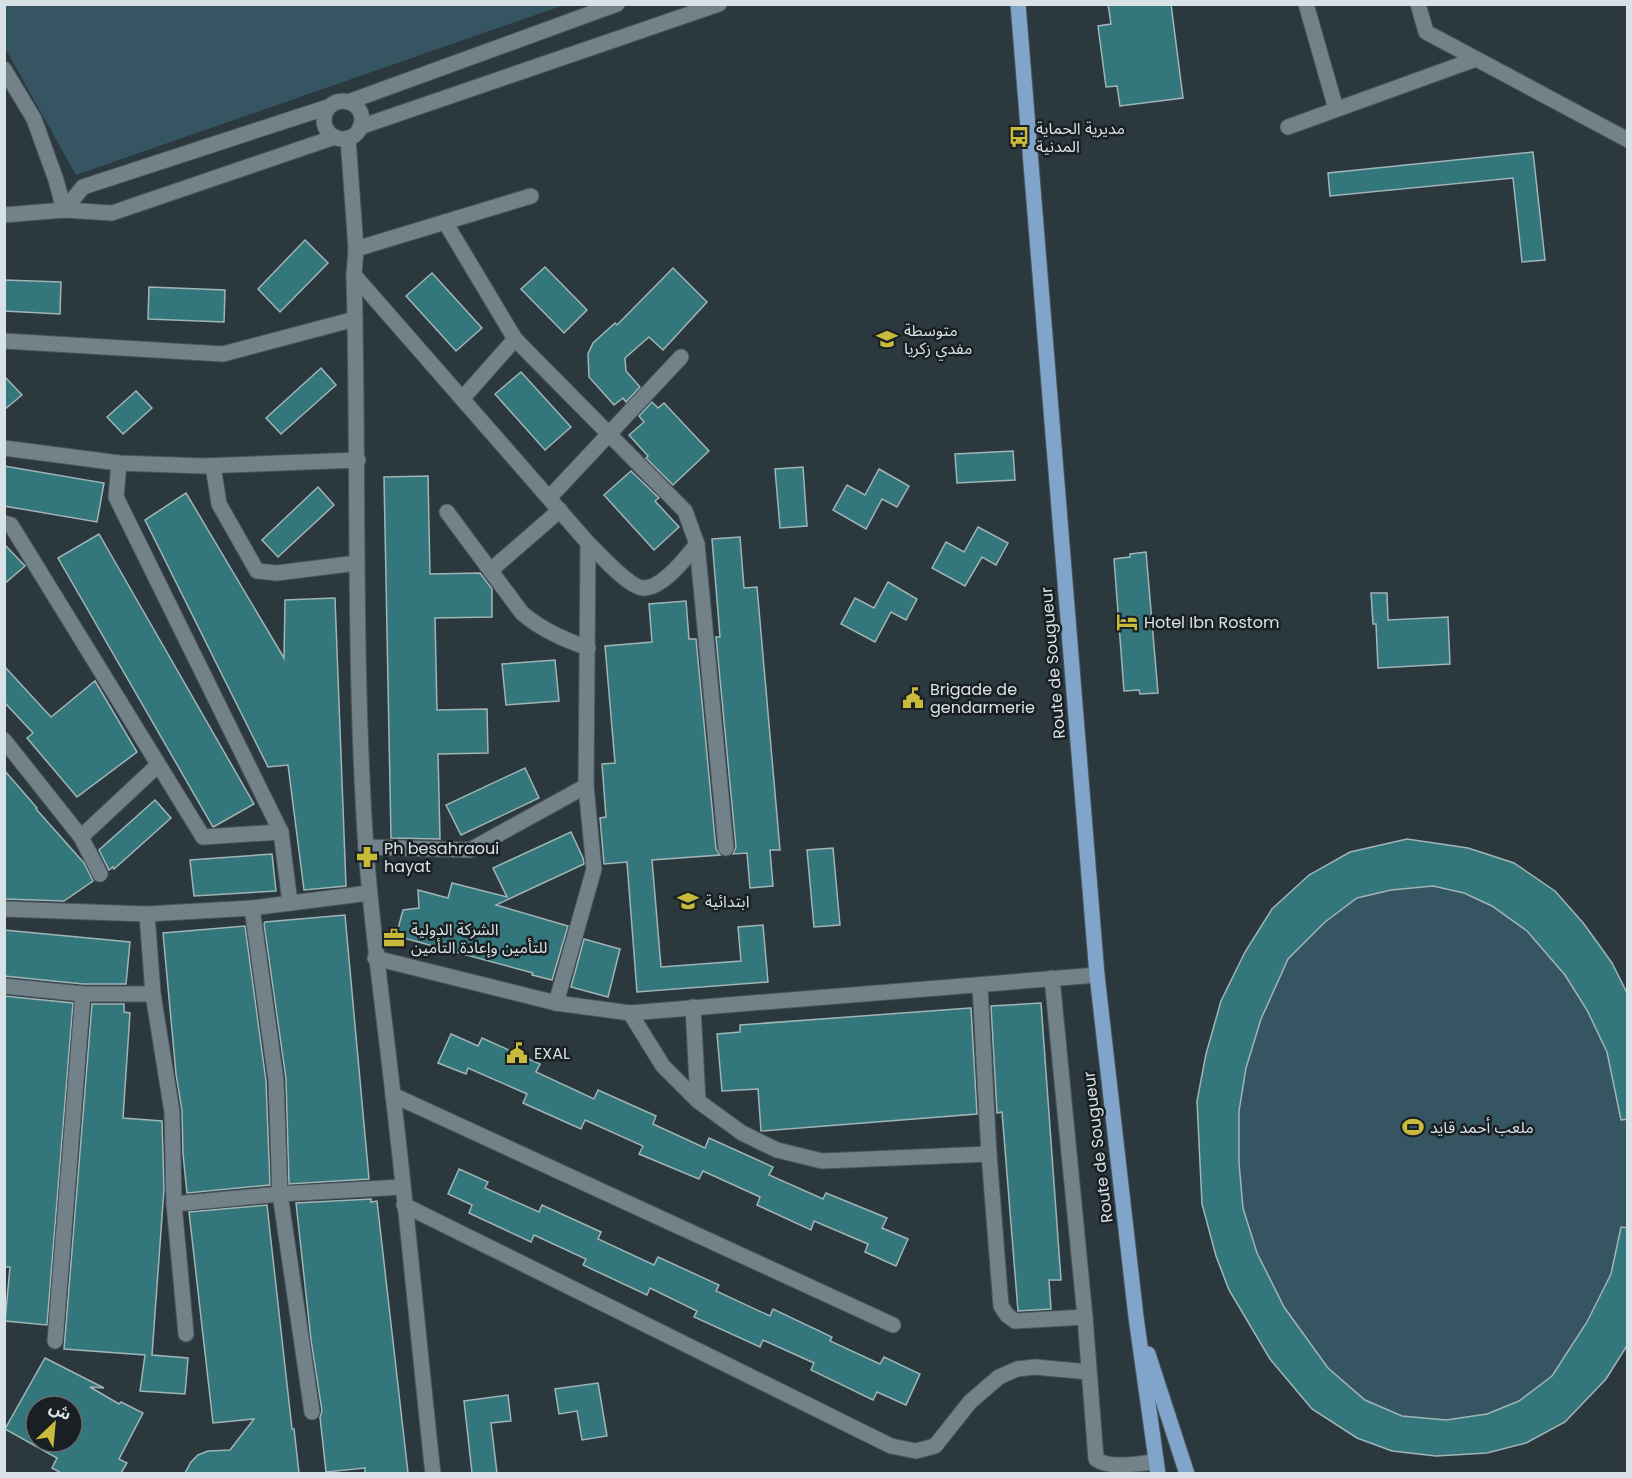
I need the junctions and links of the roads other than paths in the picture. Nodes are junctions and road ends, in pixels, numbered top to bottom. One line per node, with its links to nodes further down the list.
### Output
1 (617, 4): 8 (street)
2 (720, 4): 11 (street)
3 (1018, 4): 54 (main road, Route de Sougueur)
4 (1306, 4): 10 (street)
5 (1418, 4): 6 (street)
6 (1476, 59): 10 (street); 14 (street)
7 (4, 69): 16 (street)
8 (348, 102): 9 (street); 11 (street)
9 (328, 107): 13 (street); 16 (street)
10 (1336, 110): 12 (street)
11 (360, 126): 13 (street)
12 (1288, 127)
13 (342, 137): 16 (street); 19 (street)
14 (1628, 140)
15 (531, 196): 18 (street)
16 (64, 210): 17 (street)
17 (4, 215)
18 (445, 222): 19 (street); 22 (street)
19 (356, 249): 20 (street)
20 (354, 275): 21 (street); 25 (street)
21 (355, 319): 23 (street); 28 (street)
22 (515, 339): 25 (street); 26 (street)
23 (4, 341)
24 (681, 357): 26 (street)
25 (462, 399): 31 (street)
26 (609, 435): 31 (street); 36 (street)
27 (4, 448): 29 (street)
28 (358, 460): 30 (street); 37 (street)
29 (119, 463): 30 (street); 43 (street)
30 (213, 466): 37 (street)
31 (549, 498): 32 (street)
32 (560, 510): 35 (street); 38 (street)
33 (447, 512): 38 (street)
34 (4, 523): 41 (street)
35 (588, 543): 36 (street); 39 (street)
36 (697, 544): 46 (street)
37 (357, 563): 45 (street)
38 (490, 570): 39 (street)
39 (588, 648): 42 (street)
40 (4, 740): 44 (street)
41 (158, 765): 43 (street); 44 (street)
42 (586, 786): 45 (street); 60 (street)
43 (281, 832): 49 (street)
44 (81, 837): 47 (street)
45 (366, 848): 48 (street)
46 (726, 848)
47 (100, 874)
48 (369, 893): 49 (street); 53 (street)
49 (290, 903): 50 (street)
50 (252, 908): 52 (street); 67 (street)
51 (4, 909): 52 (street)
52 (147, 914): 59 (street)
53 (375, 958): 60 (street); 63 (street)
54 (1097, 975): 55 (street); 71 (main road, Route de Sougueur)
55 (1052, 978): 57 (street); 70 (street)
56 (4, 986): 58 (street)
57 (980, 986): 61 (street); 65 (street)
58 (83, 994): 59 (street); 74 (street)
59 (153, 994): 68 (street)
60 (556, 1003): 62 (street)
61 (693, 1007): 62 (street); 64 (street)
62 (630, 1013): 64 (street)
63 (393, 1095): 66 (street); 72 (street)
64 (698, 1101): 65 (street)
65 (989, 1154): 70 (street)
66 (402, 1187): 67 (street); 69 (street)
67 (280, 1194): 68 (street); 76 (street)
68 (174, 1204): 73 (street)
69 (404, 1205): 75 (street); 79 (street)
70 (1085, 1317): 75 (street)
71 (1136, 1317): 77 (main road); 80 (main road)
72 (893, 1325)
73 (186, 1334)
74 (55, 1341)
75 (1089, 1372): 78 (street)
76 (312, 1412)
77 (1157, 1468): 78 (street)
78 (1116, 1469)
79 (433, 1473)
80 (1187, 1473)

